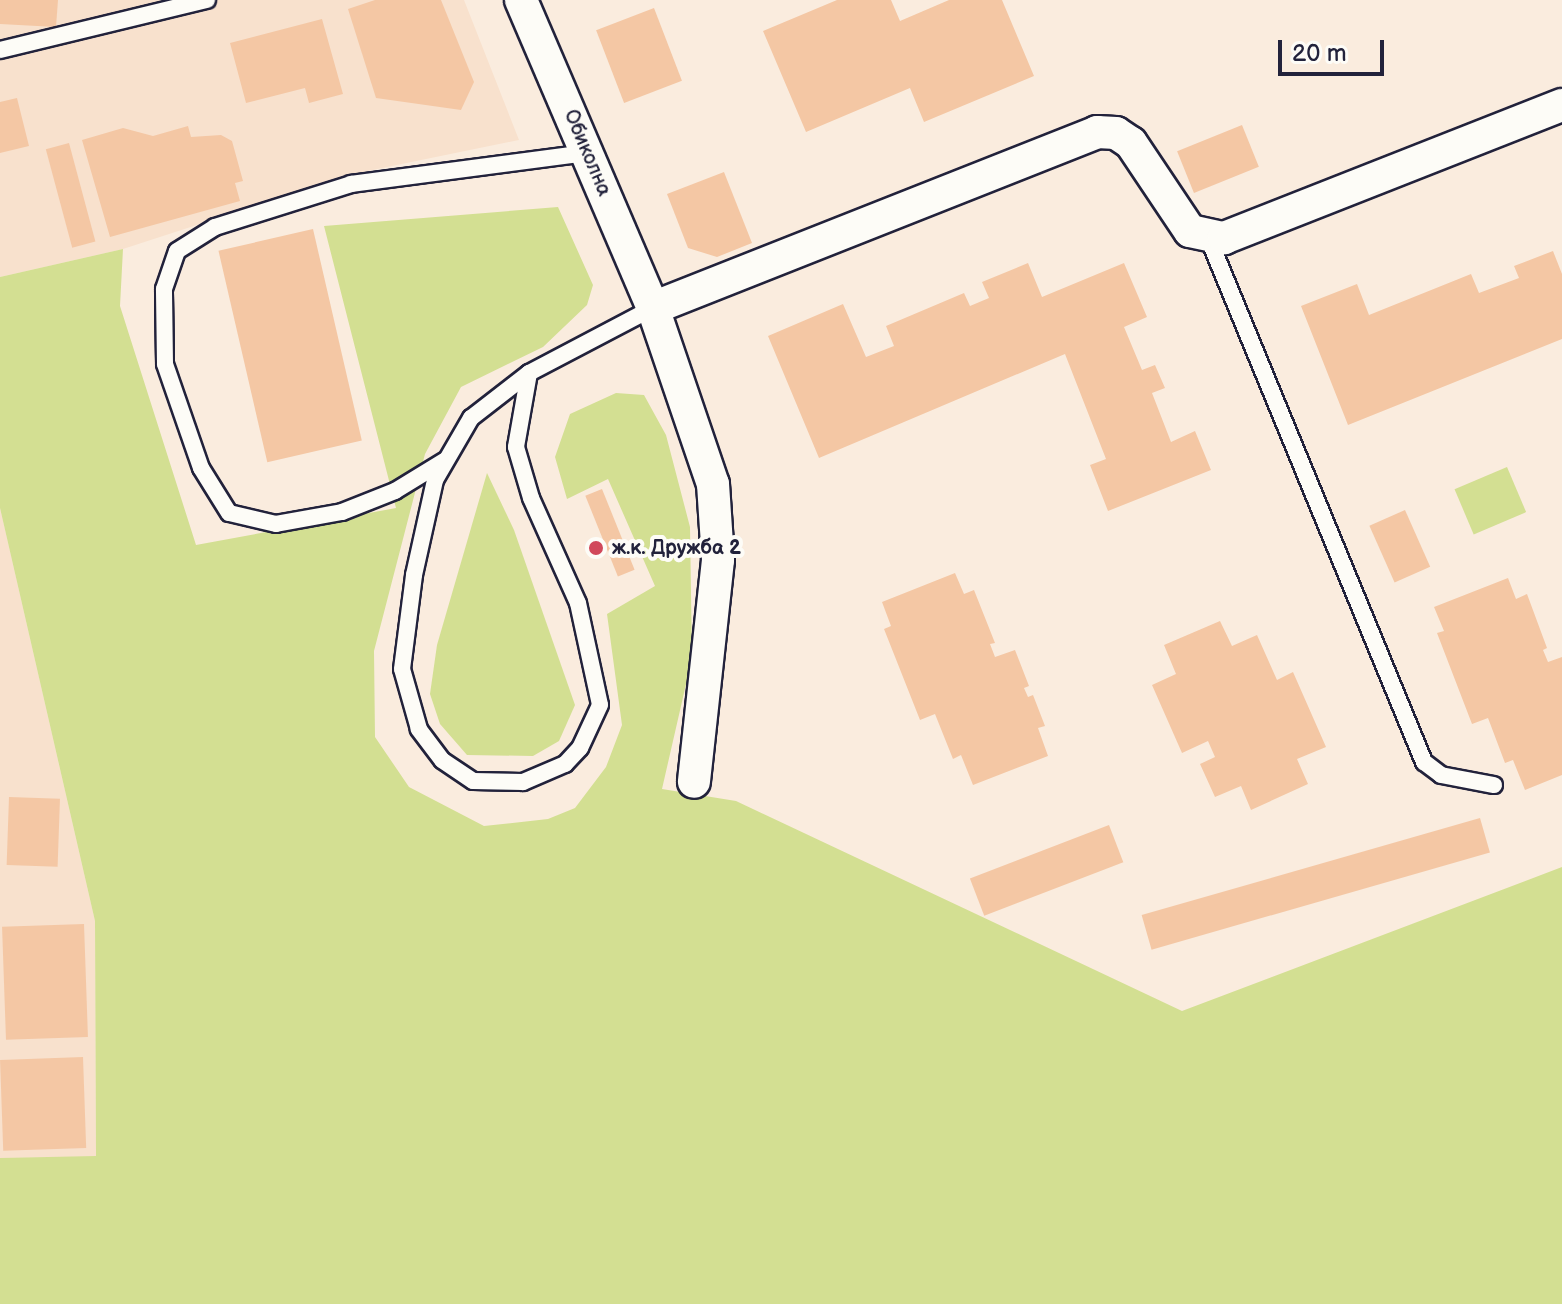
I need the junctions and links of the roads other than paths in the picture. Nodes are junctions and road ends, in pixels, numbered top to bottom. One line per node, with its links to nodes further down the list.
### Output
1 (207, 0): 3 (lane)
2 (521, 0): 5 (street, Обиколна)
3 (0, 50)
4 (1562, 105): 6 (street)
5 (588, 153): 7 (street, Обиколна); 9 (lane)
6 (1208, 237): 7 (street); 11 (lane)
7 (653, 308): 8 (lane); 10 (street, Обиколна)
8 (529, 373): 9 (lane); 9 (lane)
9 (448, 458)
10 (694, 782)
11 (1494, 785)

